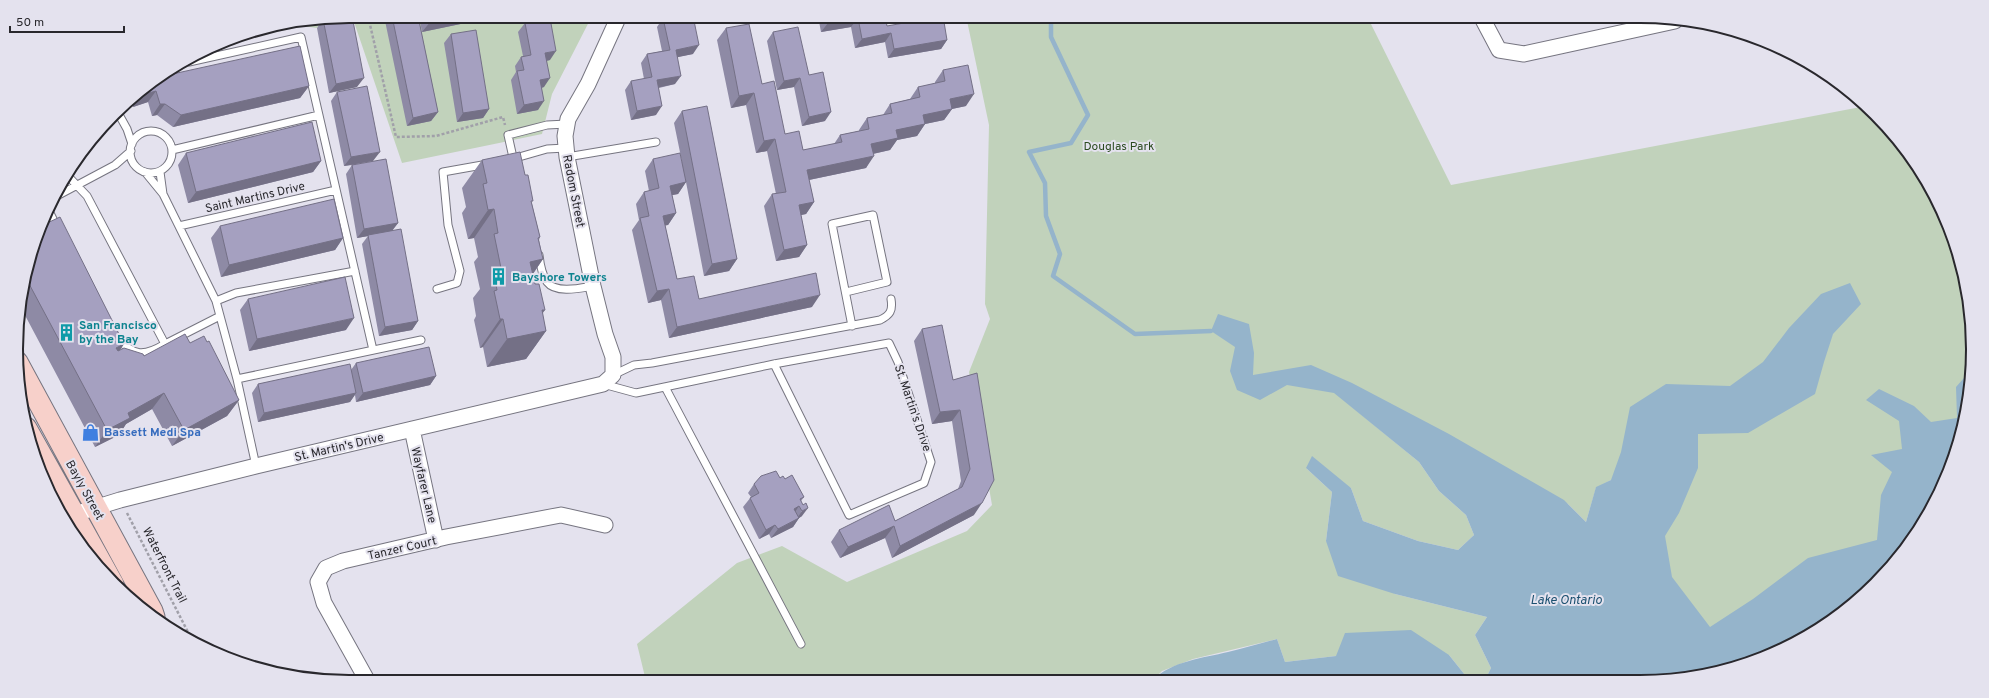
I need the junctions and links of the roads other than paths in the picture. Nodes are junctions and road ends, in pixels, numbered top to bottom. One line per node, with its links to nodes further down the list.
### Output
1 (616, 23): 7 (street, Radom Street)
2 (1485, 23): 3 (street)
3 (1661, 24)
4 (200, 59): 5 (lane)
5 (319, 115): 12 (lane); 24 (lane)
6 (120, 116): 8 (lane)
7 (567, 124): 13 (street, Radom Street); 14 (lane)
8 (127, 129): 9 (lane); 11 (lane)
9 (140, 135): 11 (lane); 12 (lane)
10 (656, 142): 13 (lane)
11 (131, 148): 17 (lane); 18 (lane)
12 (172, 150): 21 (lane)
13 (566, 153): 14 (lane); 32 (street, Radom Street)
14 (513, 159): 15 (lane); 19 (lane)
15 (505, 160)
16 (497, 162): 33 (lane)
17 (134, 164): 18 (lane); 20 (lane)
18 (115, 165): 23 (lane)
19 (515, 167)
20 (145, 172): 21 (lane); 26 (lane)
21 (160, 172): 26 (lane)
22 (71, 179): 23 (lane)
23 (76, 185): 25 (lane); 41 (lane)
24 (336, 190): 28 (lane, Saint Martins Drive); 31 (lane)
25 (64, 192)
26 (163, 194): 28 (lane)
27 (52, 216): 29 (lane)
28 (178, 226): 36 (lane)
29 (61, 234)
30 (537, 247): 32 (lane)
31 (355, 271): 36 (lane); 42 (lane)
32 (593, 286): 46 (street, Radom Street)
33 (437, 289)
34 (846, 292): 34 (lane); 38 (lane)
35 (891, 299): 38 (lane, St. Martin's Drive)
36 (216, 301): 37 (lane)
37 (220, 316): 41 (lane); 45 (lane)
38 (852, 326): 46 (lane, St. Martin's Drive)
39 (112, 329): 41 (lane)
40 (420, 340): 42 (lane)
41 (165, 344)
42 (373, 350): 45 (lane)
43 (774, 364): 43 (lane, St. Martin's Drive); 47 (lane, St. Martin's Drive)
44 (25, 376): 51 (main road, Bayly Street)
45 (237, 379): 50 (lane)
46 (608, 380): 47 (lane, St. Martin's Drive); 48 (street, St. Martin's Drive)
47 (665, 387): 57 (lane)
48 (412, 429): 50 (street, St. Martin's Drive); 54 (street, Wayfarer Lane)
49 (39, 451): 52 (main road, Bayly Street)
50 (256, 466): 51 (street, St. Martin's Drive)
51 (95, 508): 52 (street, St. Martin's Drive); 56 (main road, Bayly Street)
52 (75, 514): 55 (main road, Bayly Street)
53 (606, 525): 54 (street, Tanzer Court)
54 (436, 540): 58 (street, Tanzer Court)
55 (99, 557)
56 (150, 607)
57 (801, 644)
58 (364, 675)

